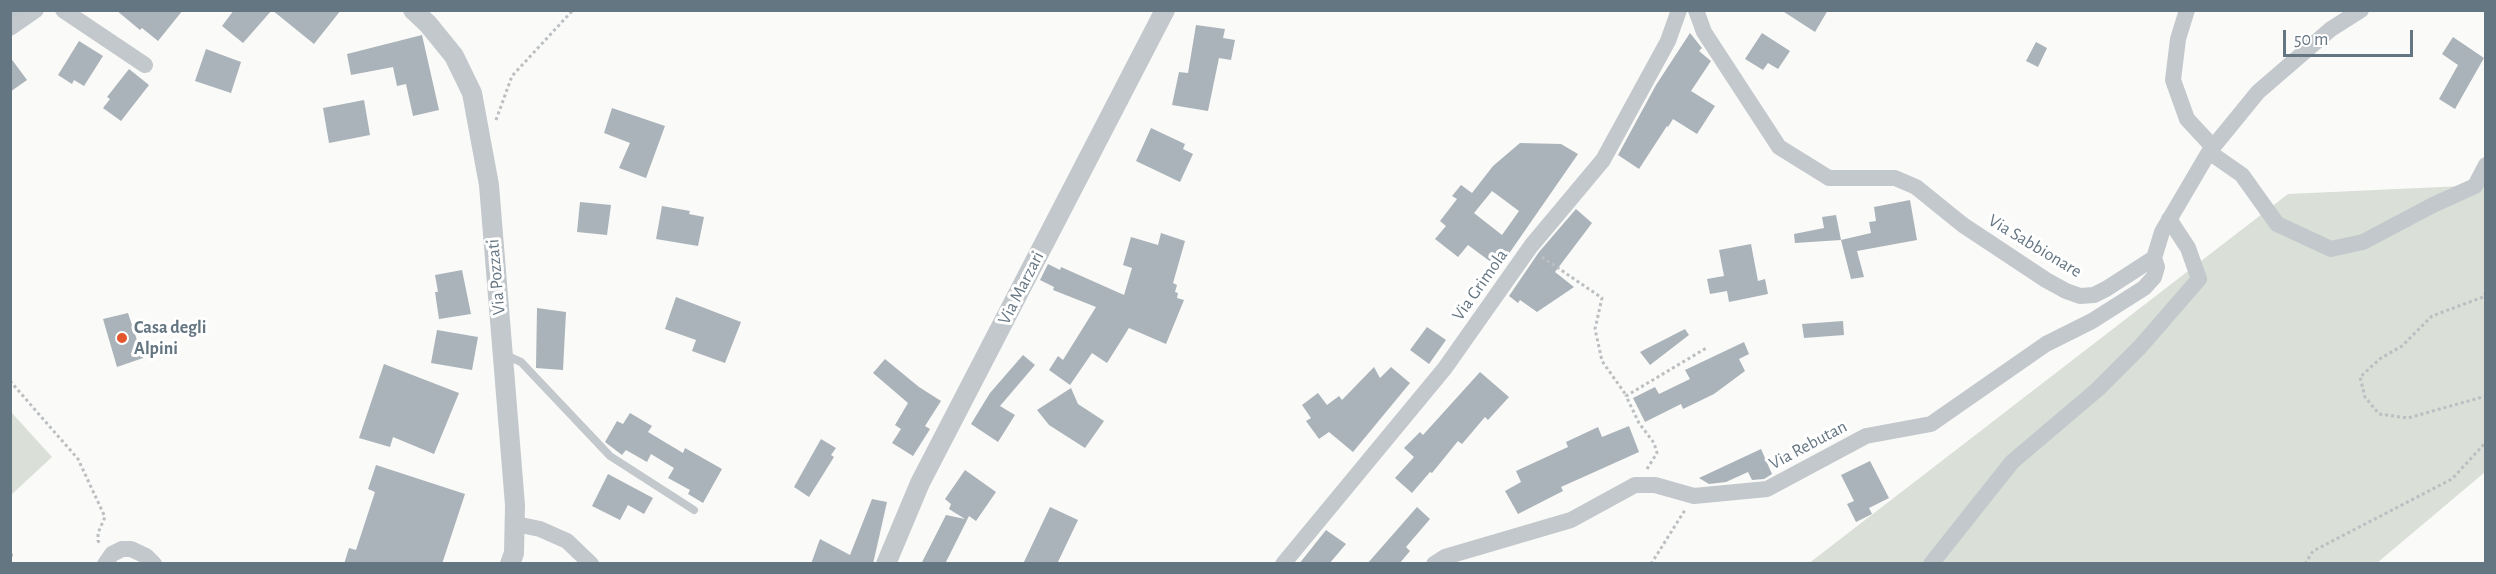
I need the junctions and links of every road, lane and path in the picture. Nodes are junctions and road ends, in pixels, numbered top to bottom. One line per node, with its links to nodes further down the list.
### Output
1 (36, 10): 10 (street)
2 (63, 10): 11 (street)
3 (413, 10): 20 (street, Via Pozzati)
4 (573, 10): 12 (path)
5 (1679, 10): 34 (street, Via Grimola)
6 (1696, 10): 17 (street, Via Sabbionare)
7 (2187, 10): 13 (street)
8 (2361, 10): 13 (street)
9 (1164, 13): 33 (street, Via Marzari)
10 (10, 28)
11 (145, 65)
12 (494, 128)
13 (2211, 150): 14 (street); 15 (street)
14 (2486, 165)
15 (2169, 219): 17 (street); 37 (street)
16 (1539, 255): 22 (path)
17 (2154, 258): 26 (street, Via Rebutan)
18 (2486, 292): 23 (path)
19 (1708, 347): 22 (path)
20 (502, 354): 27 (lane); 28 (street, Via Pozzati)
21 (10, 381): 29 (path)
22 (1626, 396): 25 (path)
23 (2486, 396)
24 (2486, 442): 38 (path)
25 (1635, 484): 26 (street, Via Rebutan); 35 (street)
26 (1694, 496): 36 (path)
27 (694, 510)
28 (516, 524): 31 (street, Via Pozzati); 32 (street)
29 (109, 559): 30 (street)
30 (154, 564)
31 (510, 564)
32 (591, 564)
33 (886, 564)
34 (1283, 564)
35 (1434, 564)
36 (1651, 564)
37 (1931, 564)
38 (2305, 564)

